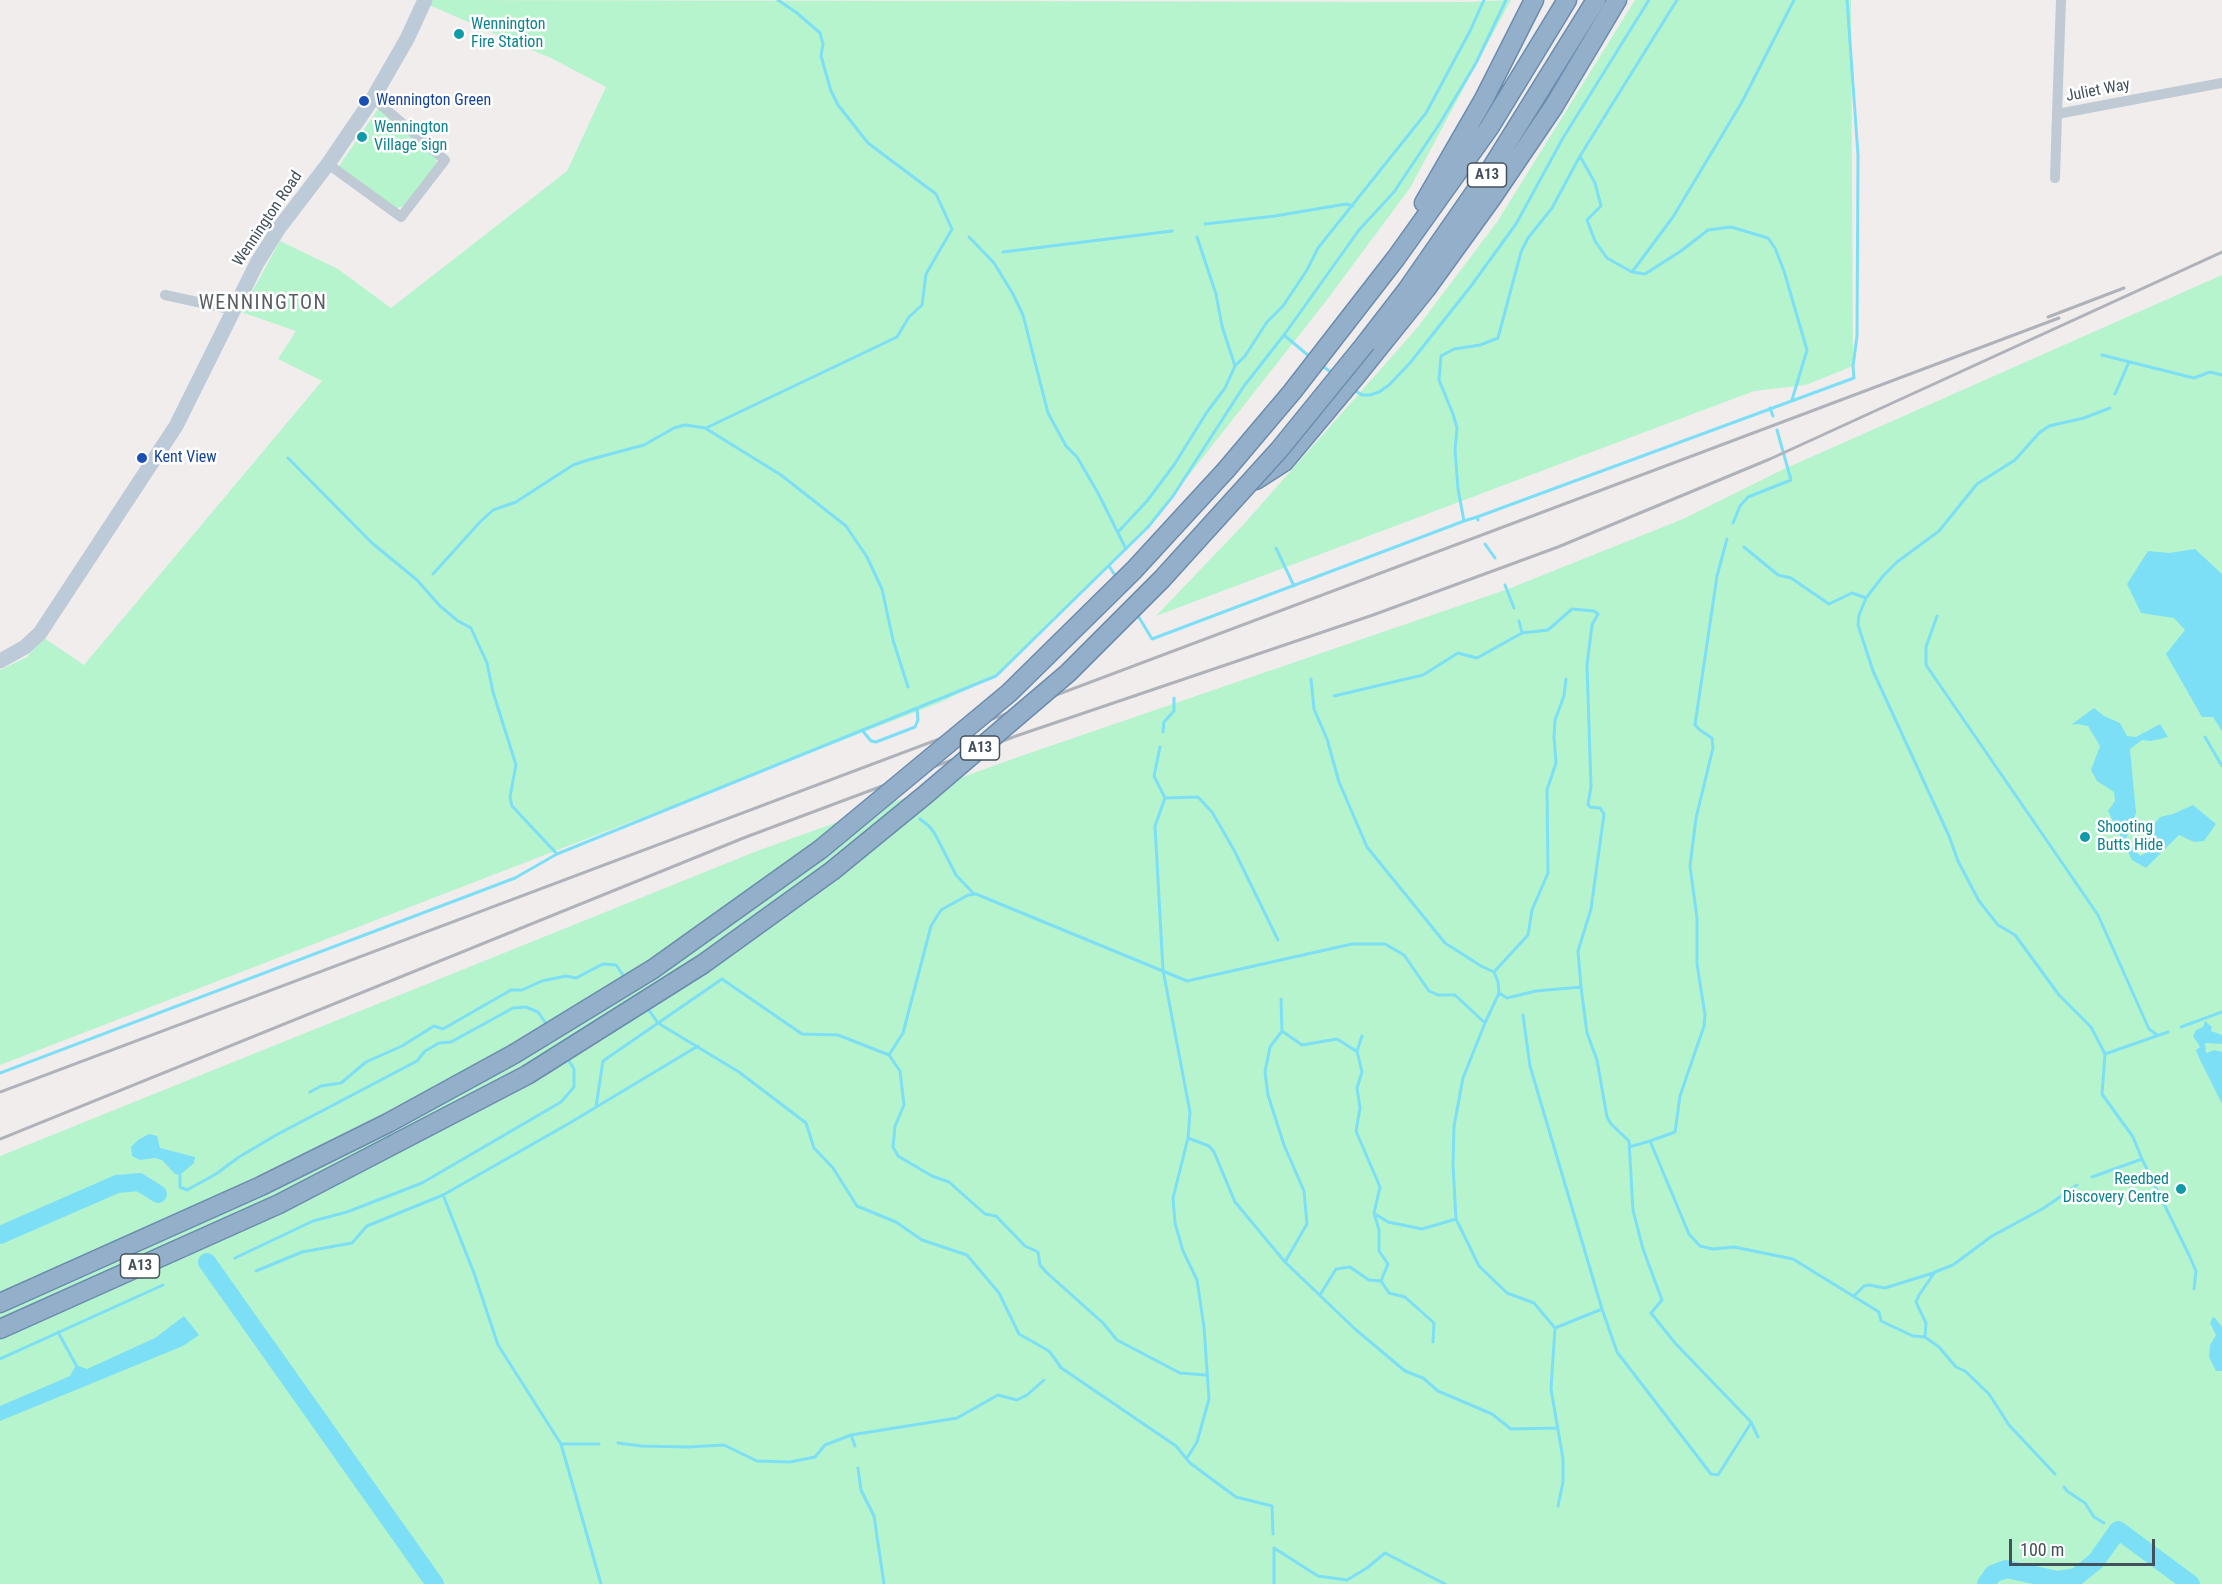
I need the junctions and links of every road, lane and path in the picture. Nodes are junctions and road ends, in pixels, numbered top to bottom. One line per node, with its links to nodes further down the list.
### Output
1 (424, 0): 8 (main road, Wennington Road)
2 (1534, 0): 13 (highway)
3 (1567, 0): 13 (highway, A13)
4 (1596, 0): 11 (highway, A13)
5 (1616, 0): 11 (highway); 16 (highway)
6 (2061, 0): 9 (street, Juliet Way)
7 (2222, 83): 9 (street, Juliet Way)
8 (373, 98): 10 (main road, Wennington Road); 10 (street)
9 (2057, 114): 12 (street)
10 (328, 164): 15 (main road, Wennington Road)
11 (1489, 172): 16 (highway, A13)
12 (2055, 178)
13 (1396, 258): 18 (highway, A13, bridge)
14 (165, 295): 15 (street)
15 (234, 310): 17 (main road, Wennington Road)
16 (1371, 347): 19 (highway, A13, bridge)
17 (0, 661)
18 (0, 1303)
19 (0, 1329)

